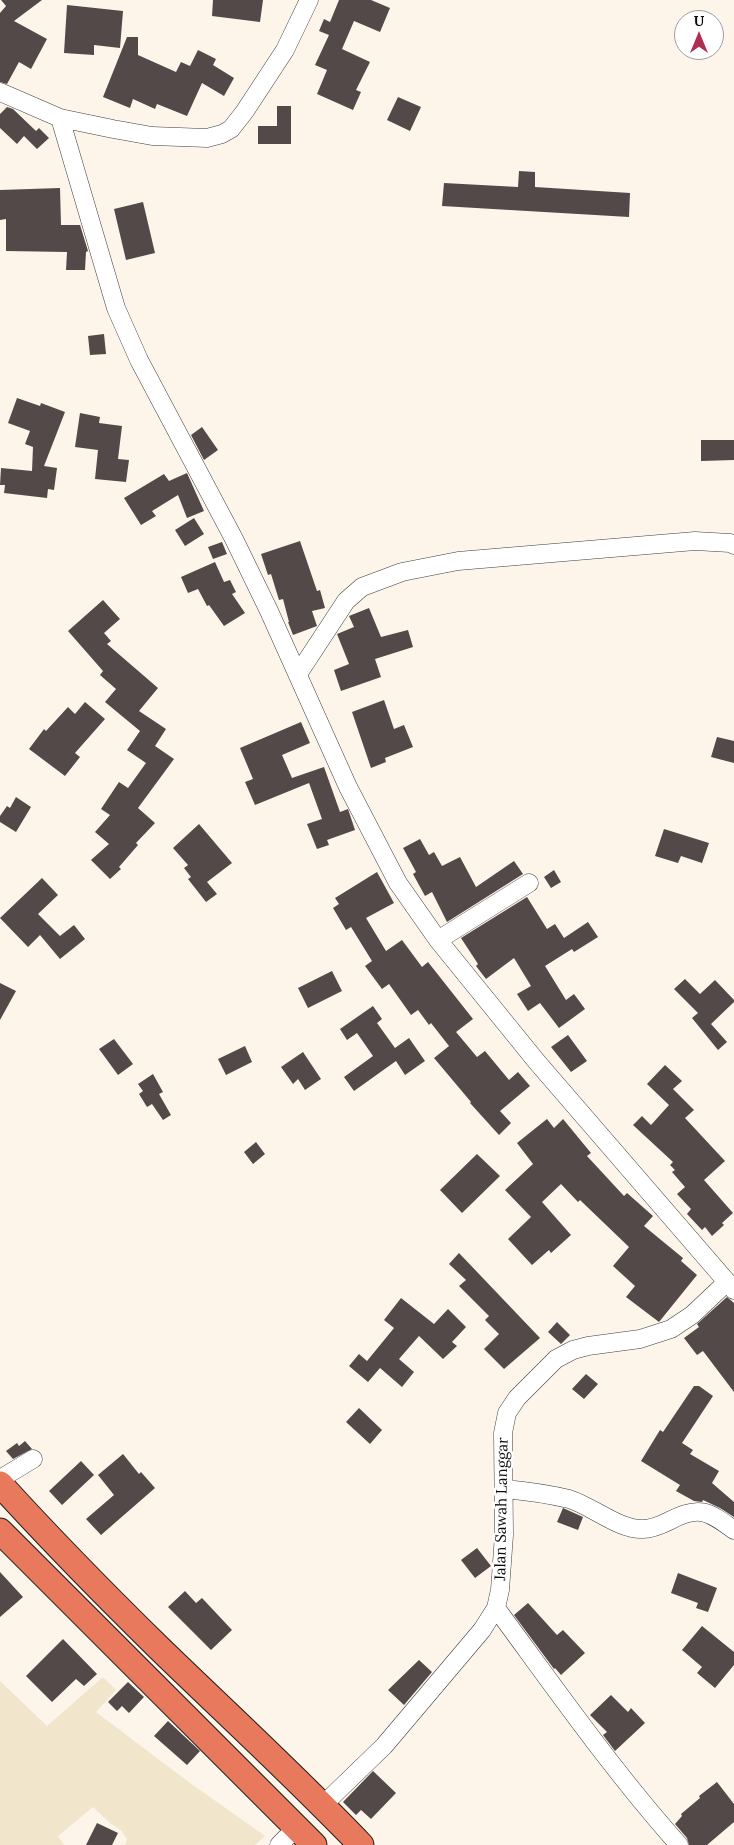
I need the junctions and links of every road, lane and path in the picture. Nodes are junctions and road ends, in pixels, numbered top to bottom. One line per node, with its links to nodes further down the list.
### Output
1 (309, 0): 3 (street)
2 (0, 92): 3 (street)
3 (60, 118): 5 (street)
4 (734, 545): 5 (street)
5 (298, 674): 7 (street)
6 (529, 883): 7 (street)
7 (438, 940): 8 (street)
8 (731, 1286): 12 (street, Jalan Sawah Langgar)
9 (33, 1459): 10 (street)
10 (0, 1479)
11 (0, 1484): 16 (highway)
12 (505, 1489): 14 (street); 15 (street, Jalan Sawah Langgar)
13 (0, 1530): 17 (highway)
14 (734, 1530)
15 (496, 1608): 16 (street, Jalan Sawah Langgar); 20 (street)
16 (323, 1805): 19 (highway)
17 (288, 1836): 18 (highway)
18 (314, 1845)
19 (361, 1845)
20 (679, 1845)

